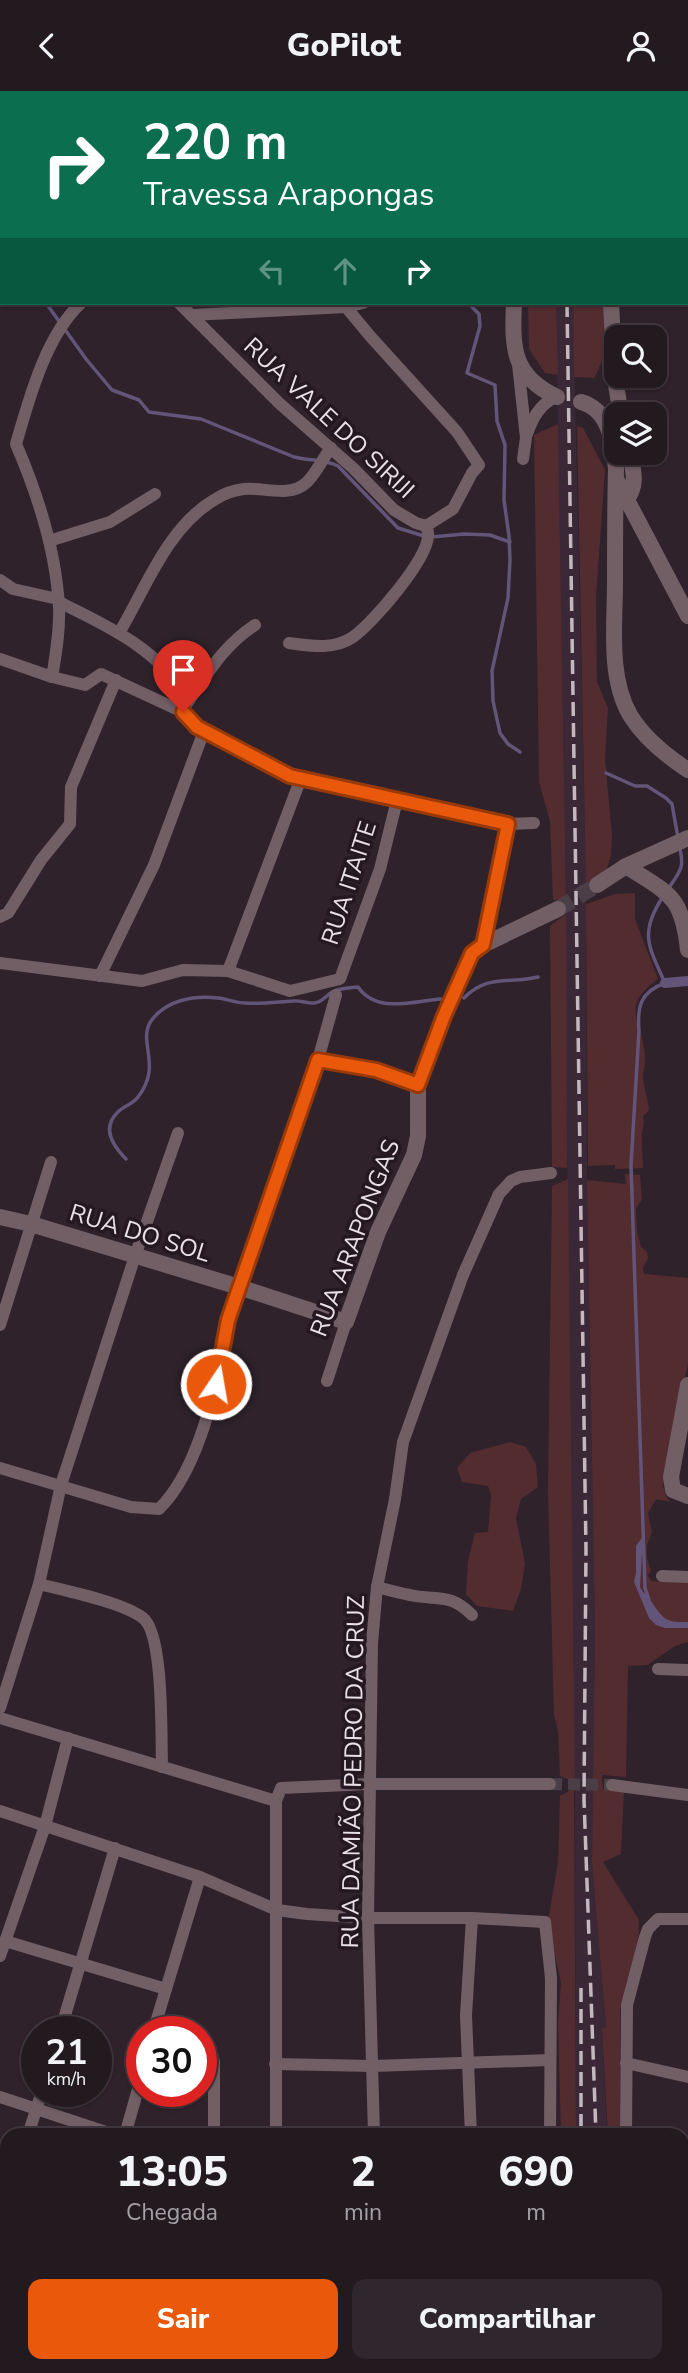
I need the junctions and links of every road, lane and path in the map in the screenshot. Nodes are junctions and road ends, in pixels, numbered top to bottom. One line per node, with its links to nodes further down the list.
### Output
1 (80, 305): 21 (street)
2 (181, 305): 7 (street, RUA VALE DO SIRIJI)
3 (354, 305): 6 (street)
4 (514, 305): 8 (street)
5 (611, 305): 11 (street)
6 (346, 307): 7 (street); 19 (street, RUA VALE DO SIRIJI)
7 (191, 315): 13 (street, RUA VALE DO SIRIJI)
8 (518, 364): 9 (street); 12 (street)
9 (556, 397): 12 (street)
10 (581, 401): 16 (street)
11 (619, 402)
12 (526, 438): 14 (street)
13 (328, 451): 19 (street, RUA VALE DO SIRIJI); 27 (street)
14 (523, 459)
15 (632, 465): 18 (street)
16 (615, 478): 18 (street); 22 (street)
17 (155, 494): 21 (street)
18 (627, 499): 20 (street)
19 (426, 526): 28 (street)
20 (645, 536): 22 (street); 25 (street)
21 (49, 541): 24 (street)
22 (615, 541): 34 (street)
23 (0, 580): 24 (street)
24 (58, 600): 27 (street); 30 (street)
25 (688, 616)
26 (255, 625): 32 (street)
27 (119, 633): 32 (street)
28 (289, 643)
29 (0, 659): 30 (street)
30 (51, 677): 31 (street)
31 (116, 680): 32 (street); 43 (street)
32 (185, 709): 33 (street)
33 (204, 731): 35 (street); 48 (street)
34 (688, 770)
35 (301, 778): 36 (street); 47 (street)
36 (397, 800): 38 (street); 47 (street, RUA ITAITE)
37 (534, 823): 38 (street)
38 (508, 824): 44 (street, RUA ARAPONGAS)
39 (680, 841): 40 (street)
40 (625, 866): 41 (street); 45 (street)
41 (597, 885)
42 (558, 909): 44 (street)
43 (0, 917)
44 (478, 949): 51 (street, RUA ARAPONGAS)
45 (688, 950)
46 (0, 963): 48 (street)
47 (228, 971): 48 (street)
48 (100, 976)
49 (336, 995): 50 (street)
50 (318, 1060): 51 (street); 58 (street)
51 (418, 1085): 59 (street, RUA ARAPONGAS)
52 (178, 1133): 57 (street)
53 (51, 1162): 56 (street)
54 (551, 1173): 69 (street, RUA DAMIÃO PEDRO DA CRUZ)
55 (0, 1217): 56 (street, RUA DO SOL)
56 (31, 1224): 57 (street, RUA DO SOL); 60 (street)
57 (135, 1256): 58 (street, RUA DO SOL); 64 (street)
58 (239, 1287): 59 (street, RUA DO SOL); 64 (street)
59 (346, 1322): 61 (street, RUA ARAPONGAS)
60 (0, 1325)
61 (327, 1381)
62 (688, 1385): 65 (street)
63 (0, 1468): 64 (street)
64 (61, 1485): 68 (street)
65 (681, 1493)
66 (662, 1576): 67 (street)
67 (688, 1577)
68 (39, 1584): 73 (street); 76 (street)
69 (377, 1587): 70 (street); 77 (street, RUA DAMIÃO PEDRO DA CRUZ)
70 (472, 1615)
71 (658, 1669): 72 (street)
72 (688, 1670)
73 (0, 1708)
74 (0, 1718): 75 (street)
75 (68, 1738): 76 (street); 83 (street)
76 (162, 1766): 81 (street)
77 (370, 1784): 78 (street); 81 (street); 88 (street, RUA DAMIÃO PEDRO DA CRUZ)
78 (550, 1784)
79 (611, 1785): 80 (street)
80 (688, 1795)
81 (276, 1801): 86 (street)
82 (0, 1811): 83 (street)
83 (44, 1826): 84 (street); 90 (street)
84 (115, 1848): 85 (street); 92 (street)
85 (200, 1877): 86 (street); 93 (street)
86 (277, 1910): 88 (street); 99 (street)
87 (472, 1917): 88 (street); 96 (street); 97 (street)
88 (368, 1918): 100 (street, RUA DAMIÃO PEDRO DA CRUZ)
89 (688, 1919): 98 (street)
90 (5, 1941): 91 (street); 92 (street)
91 (0, 1956)
92 (81, 1962): 93 (street); 94 (street)
93 (166, 1989): 95 (street)
94 (65, 2016)
95 (158, 2016)
96 (550, 2060): 97 (street); 113 (street)
97 (470, 2062): 100 (street); 112 (street)
98 (626, 2063): 101 (street); 114 (street)
99 (275, 2064): 100 (street); 110 (street)
100 (373, 2066): 111 (street, RUA DAMIÃO PEDRO DA CRUZ)
101 (688, 2077)
102 (0, 2097): 105 (street)
103 (133, 2107): 108 (street)
104 (214, 2107): 109 (street)
105 (36, 2109): 106 (street); 107 (street)
106 (30, 2128)
107 (94, 2128)
108 (127, 2128)
109 (214, 2128)
110 (276, 2128)
111 (374, 2128)
112 (471, 2128)
113 (550, 2128)
114 (626, 2128)

